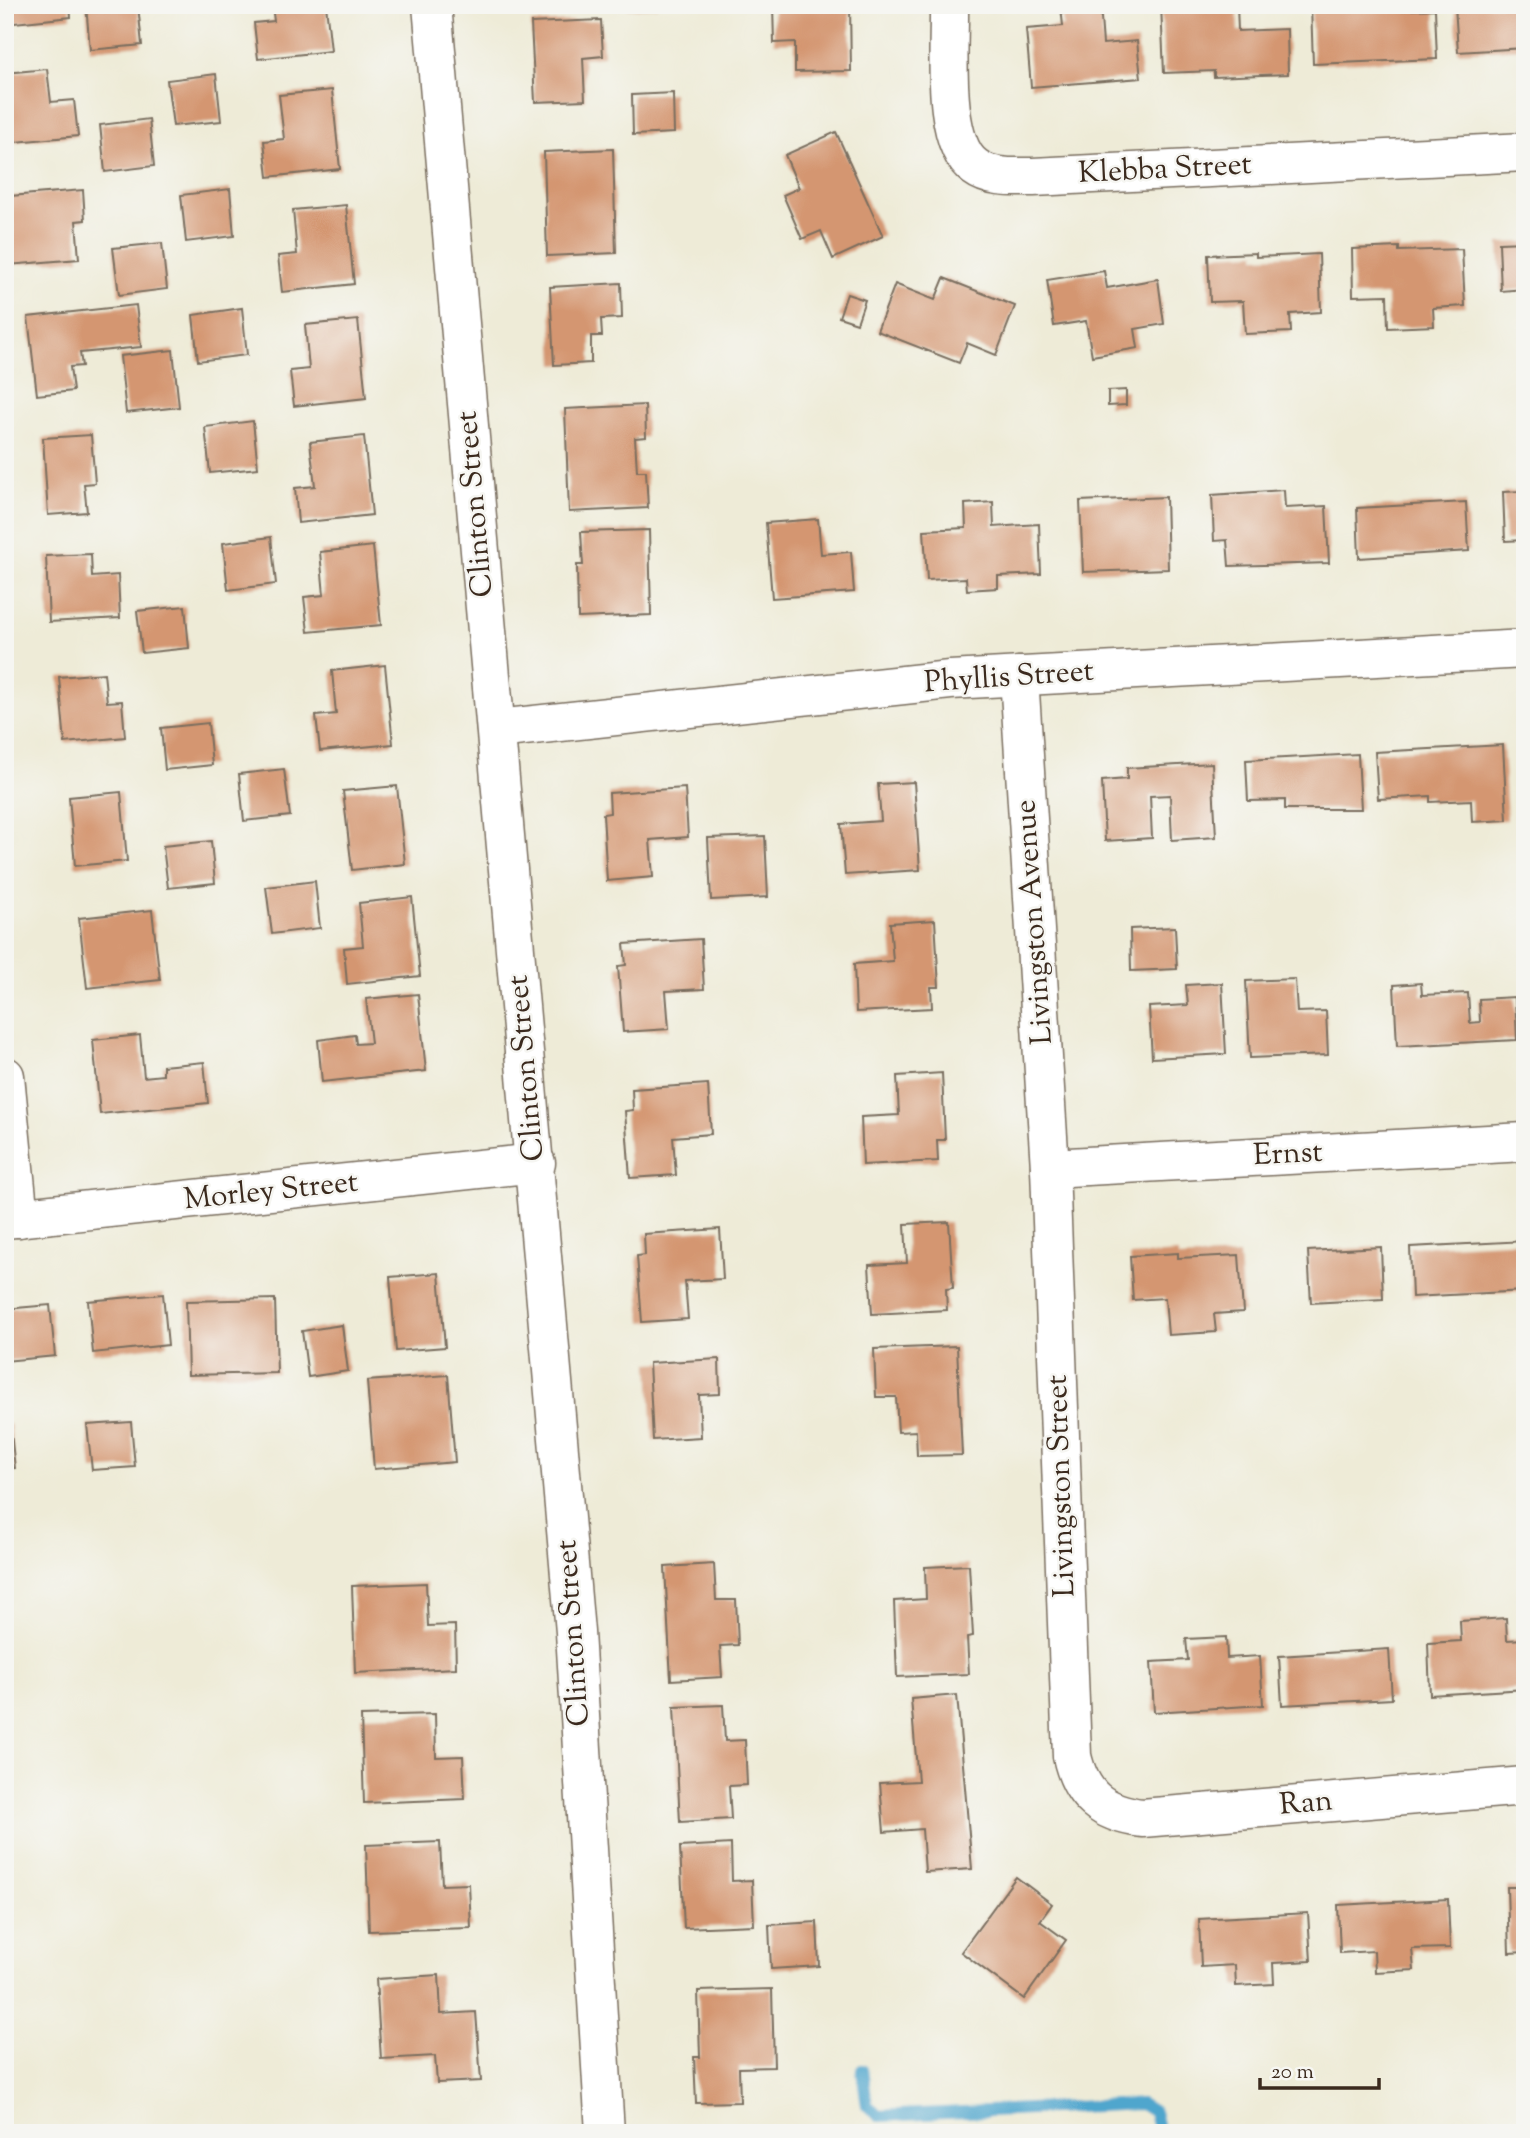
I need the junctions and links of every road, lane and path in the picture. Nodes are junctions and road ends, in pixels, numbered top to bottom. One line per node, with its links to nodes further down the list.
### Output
1 (432, 5): 6 (street, Clinton Street)
2 (949, 5): 3 (street, Klebba Street)
3 (1525, 152)
4 (1525, 649): 5 (street, Phyllis Street)
5 (1019, 676): 6 (street, Phyllis Street); 10 (street, Livingston Avenue)
6 (496, 729): 9 (street, Clinton Street)
7 (5, 1076): 11 (street)
8 (1525, 1142): 10 (street, Ernst)
9 (536, 1163): 11 (street, Morley Street); 14 (street, Clinton Street)
10 (1051, 1168): 13 (street, Livingston Street)
11 (12, 1219)
12 (1525, 1786): 13 (street, Ran)
13 (1093, 1798)
14 (605, 2133)

